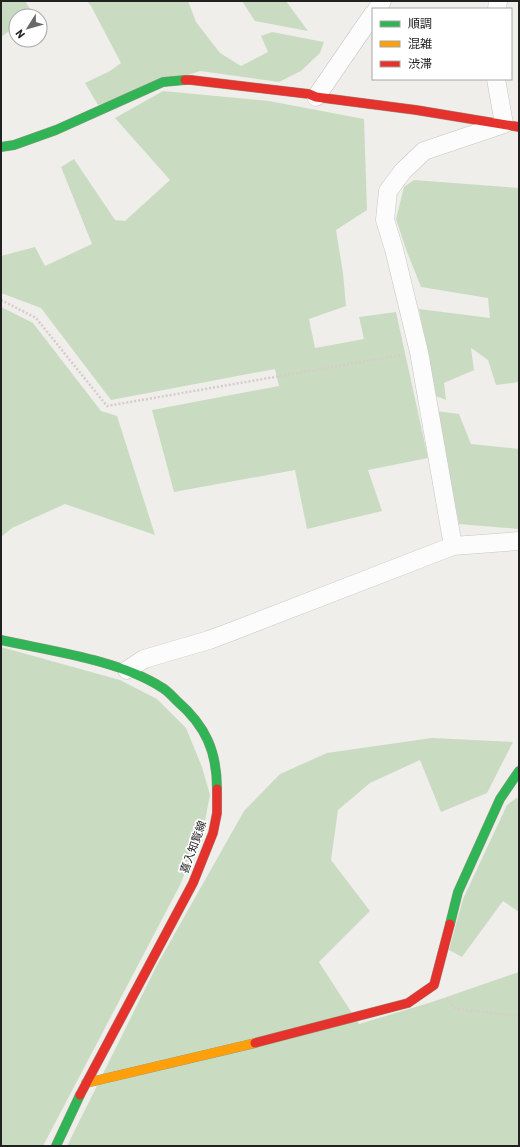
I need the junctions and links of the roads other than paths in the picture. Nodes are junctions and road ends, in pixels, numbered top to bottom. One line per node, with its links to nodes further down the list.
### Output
1 (372, 15): 3 (street)
2 (496, 80): 4 (street)
3 (316, 97): 4 (street); 5 (street)
4 (511, 126): 7 (street)
5 (1, 147)
6 (519, 541): 7 (street)
7 (453, 546): 9 (street)
8 (1, 640): 9 (street, 喜入知覧線)
9 (127, 670): 11 (street, 喜入知覧線)
10 (519, 771): 11 (street)
11 (86, 1083): 12 (street, 喜入知覧線)
12 (56, 1146)

